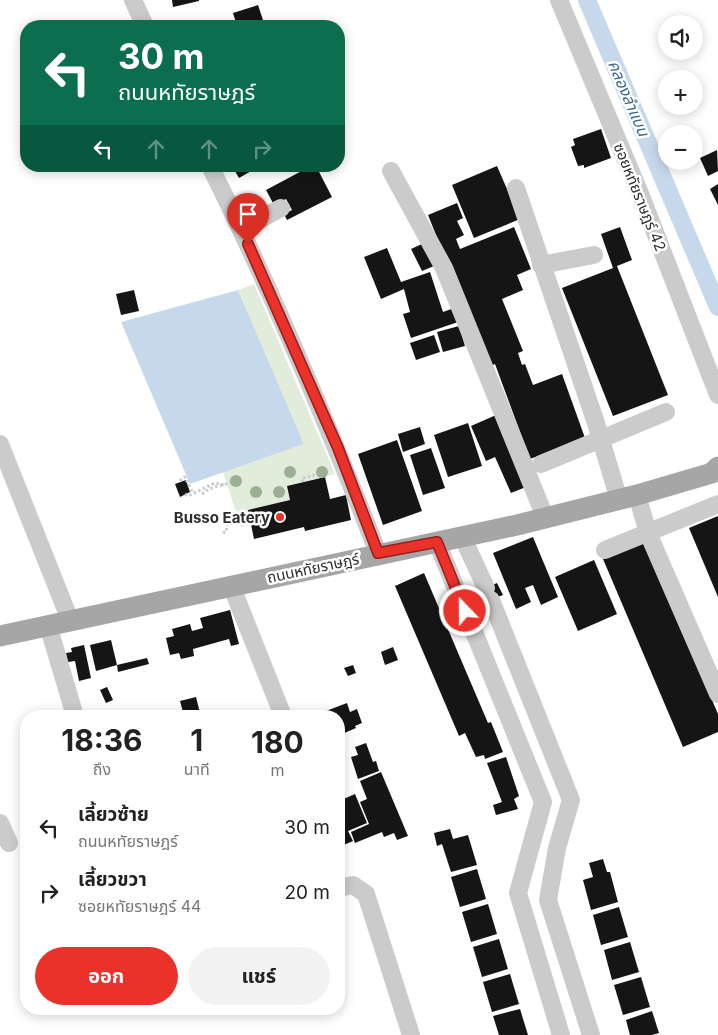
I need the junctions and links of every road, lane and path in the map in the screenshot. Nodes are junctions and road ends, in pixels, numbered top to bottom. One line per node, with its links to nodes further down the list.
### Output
1 (133, 0): 3 (street)
2 (559, 0): 11 (street, ซอยหทัยราษฎร์ 42)
3 (142, 20)
4 (213, 172): 8 (street)
5 (391, 172): 27 (street)
6 (516, 188): 10 (street)
7 (281, 208): 8 (street)
8 (242, 229): 16 (street)
9 (594, 255): 10 (street)
10 (541, 265): 13 (street)
11 (718, 395)
12 (666, 412): 13 (street)
13 (600, 438): 15 (street); 25 (street)
14 (0, 444): 36 (street)
15 (541, 464)
16 (345, 468): 20 (path); 34 (street)
17 (716, 471): 25 (main road, ถนนหทัยราษฎร์)
18 (236, 481): 21 (path)
19 (181, 482): 23 (path)
20 (303, 482)
21 (224, 485): 23 (path); 24 (path)
22 (185, 494): 23 (path)
23 (193, 494)
24 (202, 494)
25 (628, 497): 27 (main road, ถนนหทัยราษฎร์); 30 (street)
26 (718, 504): 30 (street)
27 (545, 517): 31 (main road, ถนนหทัยราษฎร์)
28 (250, 521): 29 (path)
29 (223, 533)
30 (648, 533): 33 (street); 41 (street)
31 (462, 536): 32 (main road, ถนนหทัยราษฎร์); 39 (street)
32 (437, 542): 34 (main road, ถนนหทัยราษฎร์); 40 (street)
33 (605, 550)
34 (378, 553): 35 (main road, ถนนหทัยราษฎร์)
35 (231, 585): 36 (main road, ถนนหทัยราษฎร์); 43 (street)
36 (70, 620): 37 (main road, ถนนหทัยราษฎร์)
37 (48, 625): 38 (main road, ถนนหทัยราษฎร์); 42 (street)
38 (0, 636)
39 (511, 647): 40 (street); 47 (street)
40 (483, 656): 45 (street)
41 (718, 694)
42 (73, 710)
43 (281, 710)
44 (0, 823): 46 (street)
45 (532, 843): 47 (street); 50 (street)
46 (9, 844)
47 (557, 848): 51 (street)
48 (345, 887): 49 (street)
49 (411, 1035)
50 (561, 1035)
51 (592, 1035)

